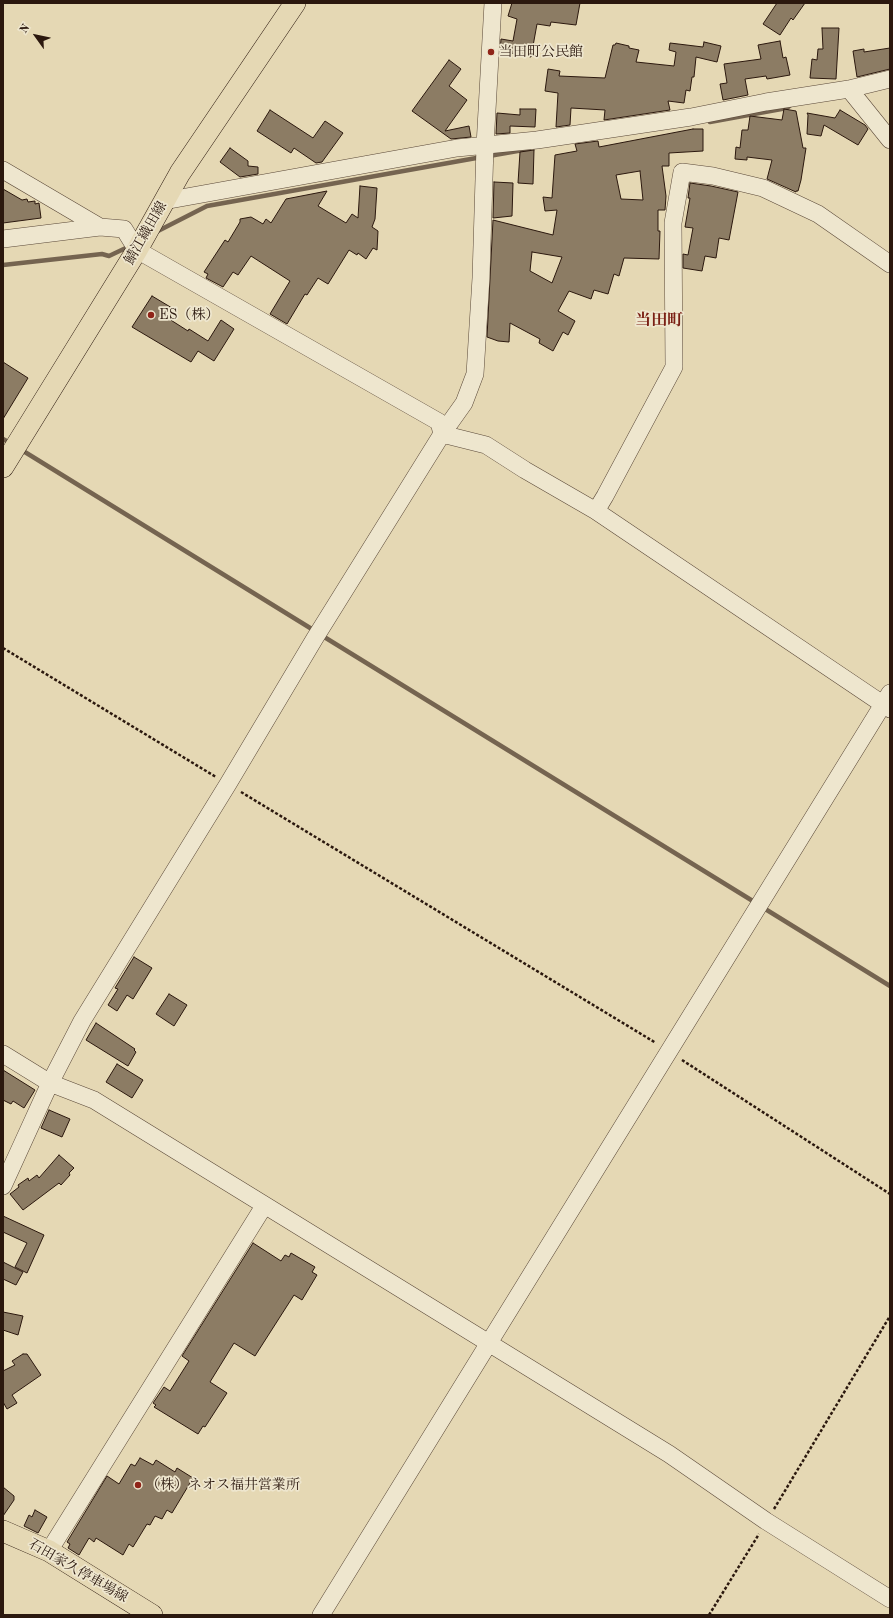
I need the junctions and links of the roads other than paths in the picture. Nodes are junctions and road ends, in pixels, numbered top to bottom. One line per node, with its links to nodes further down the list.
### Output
1 (295, 3): 8 (main road, 鯖江織田線)
2 (493, 3): 6 (street)
3 (890, 79): 4 (street)
4 (849, 89): 5 (street); 6 (street)
5 (890, 140)
6 (484, 146): 8 (street); 13 (street)
7 (3, 170): 9 (street)
8 (164, 201): 11 (main road, 鯖江織田線)
9 (100, 227): 10 (street); 11 (street)
10 (3, 239)
11 (137, 250): 13 (street); 14 (main road, 鯖江織田線)
12 (890, 264): 15 (street)
13 (442, 434): 15 (street); 18 (street)
14 (11, 454)
15 (596, 511): 16 (street)
16 (887, 702): 21 (street)
17 (3, 1054): 18 (street)
18 (50, 1083): 19 (street); 20 (street)
19 (3, 1186)
20 (264, 1206): 21 (street); 23 (street)
21 (489, 1344): 24 (street); 26 (street)
22 (3, 1531): 23 (main road, 石田家久停車場線)
23 (49, 1551): 25 (main road, 石田家久停車場線)
24 (890, 1598)
25 (152, 1615)
26 (321, 1615)

